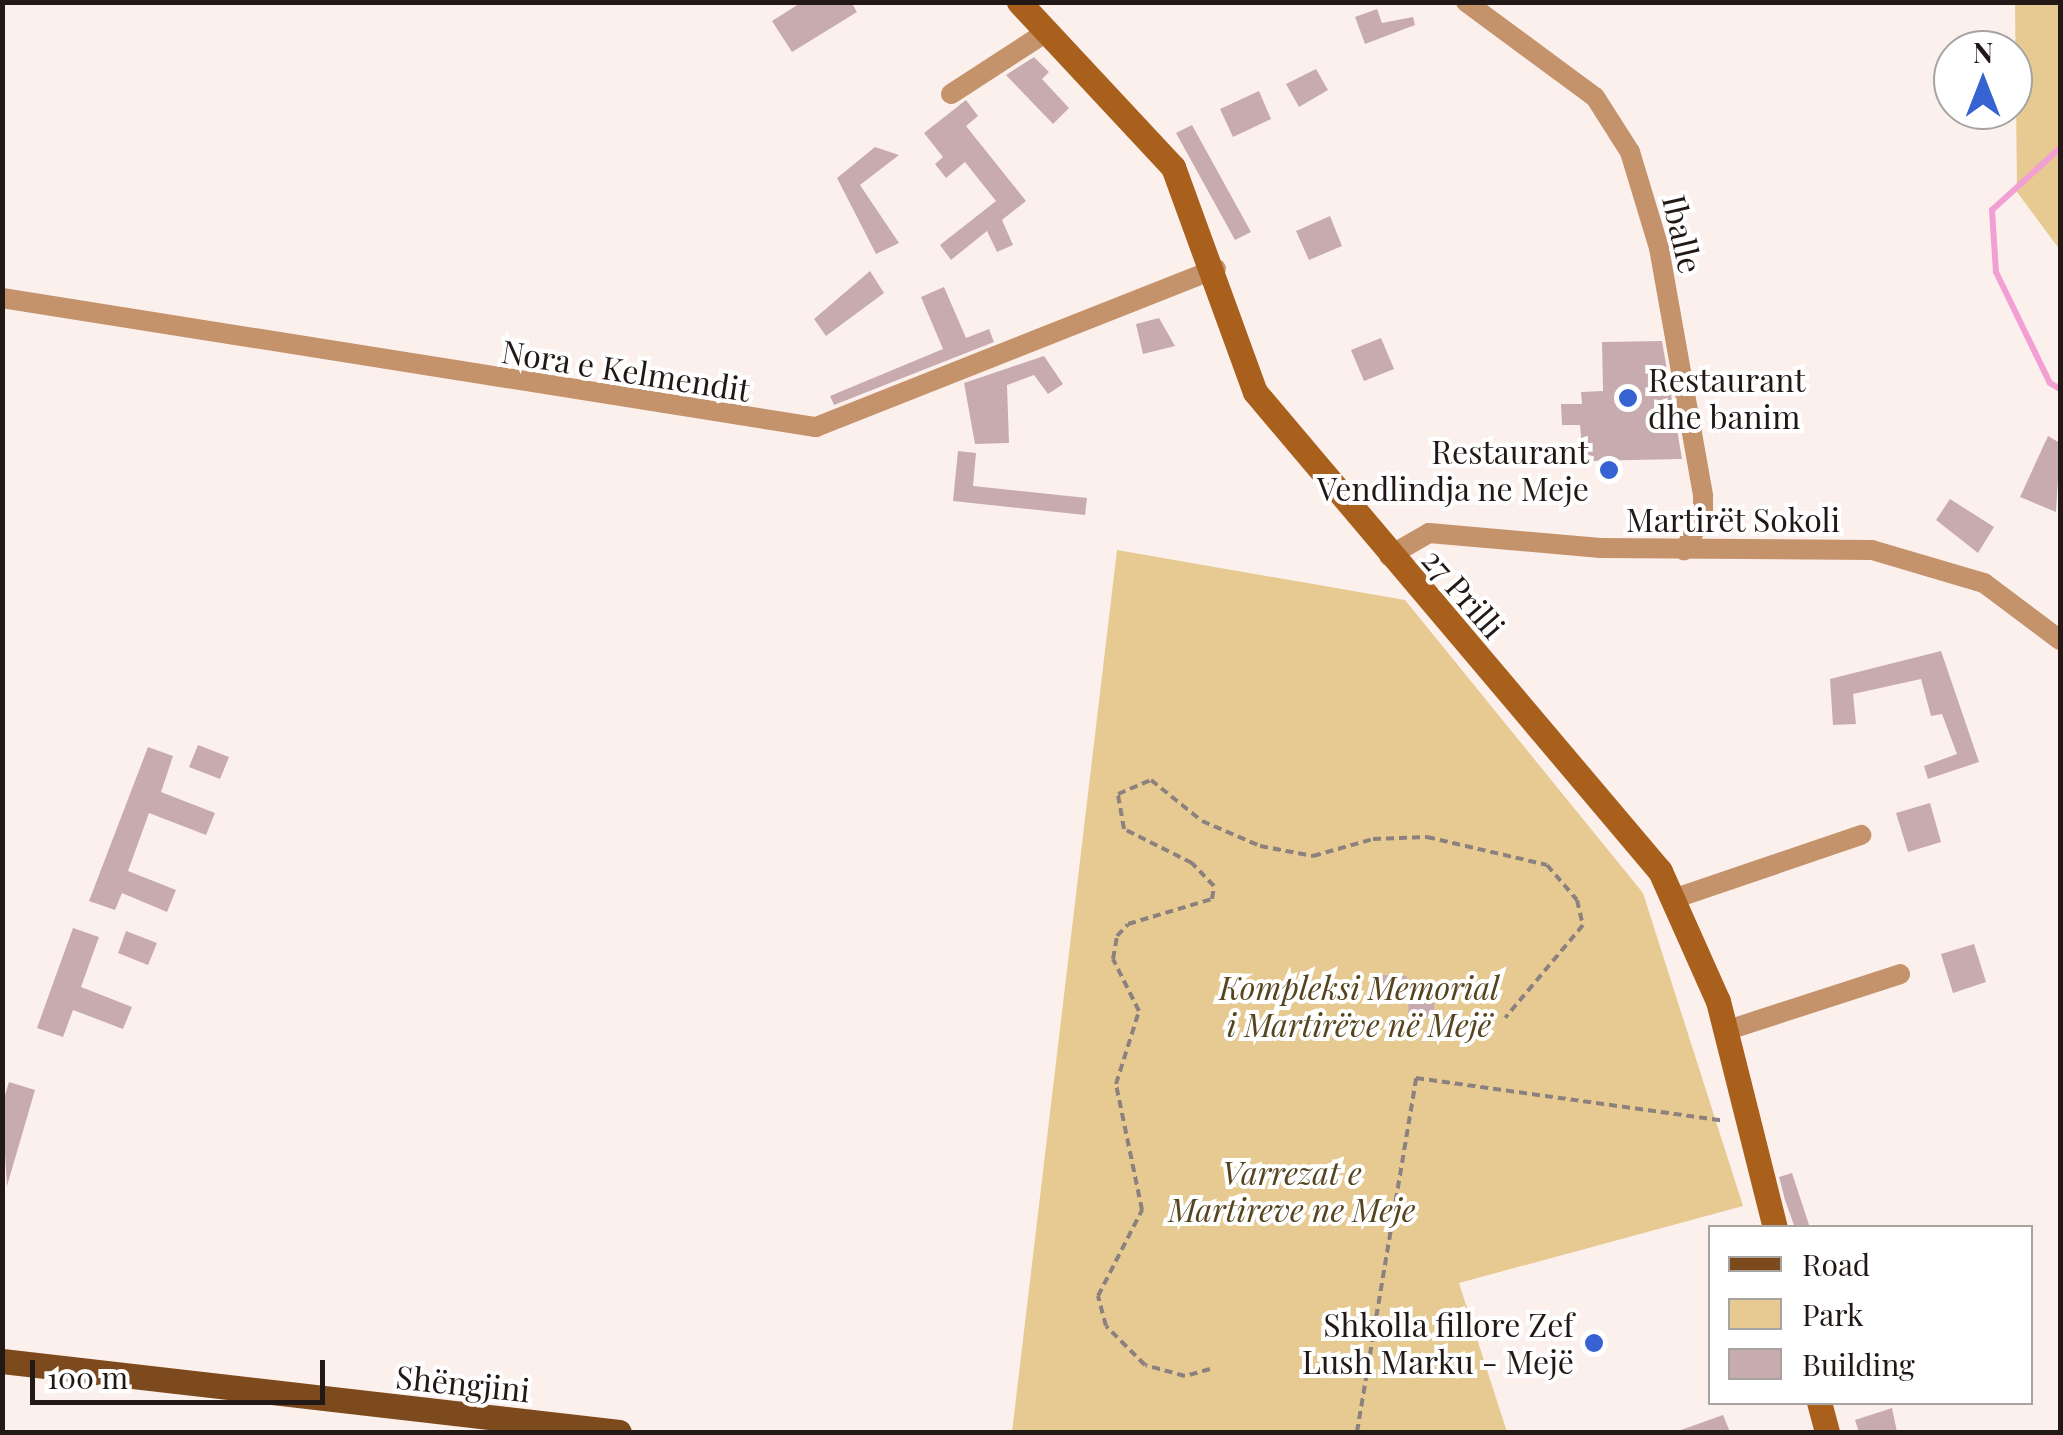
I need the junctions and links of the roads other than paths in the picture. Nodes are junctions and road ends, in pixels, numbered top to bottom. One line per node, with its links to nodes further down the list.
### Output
1 (1019, 2): 3 (street, 27 Prilli)
2 (1466, 2): 7 (street, Iballe)
3 (1044, 33): 4 (street); 5 (street, 27 Prilli)
4 (951, 94)
5 (1216, 269): 6 (street, Nora e Kelmendit); 8 (street, 27 Prilli)
6 (2, 298)
7 (1684, 550): 8 (street, Martirët Sokoli); 9 (street, Martirët Sokoli)
8 (1389, 556): 11 (street, 27 Prilli)
9 (2060, 640)
10 (1862, 835): 11 (street)
11 (1673, 899): 13 (street, 27 Prilli)
12 (1900, 974): 13 (street)
13 (1725, 1032): 14 (street, 27 Prilli)
14 (1774, 1225)
15 (2, 1360): 17 (main road, Shëngjini)
16 (1821, 1405): 18 (street)
17 (619, 1432)
18 (1827, 1432)

